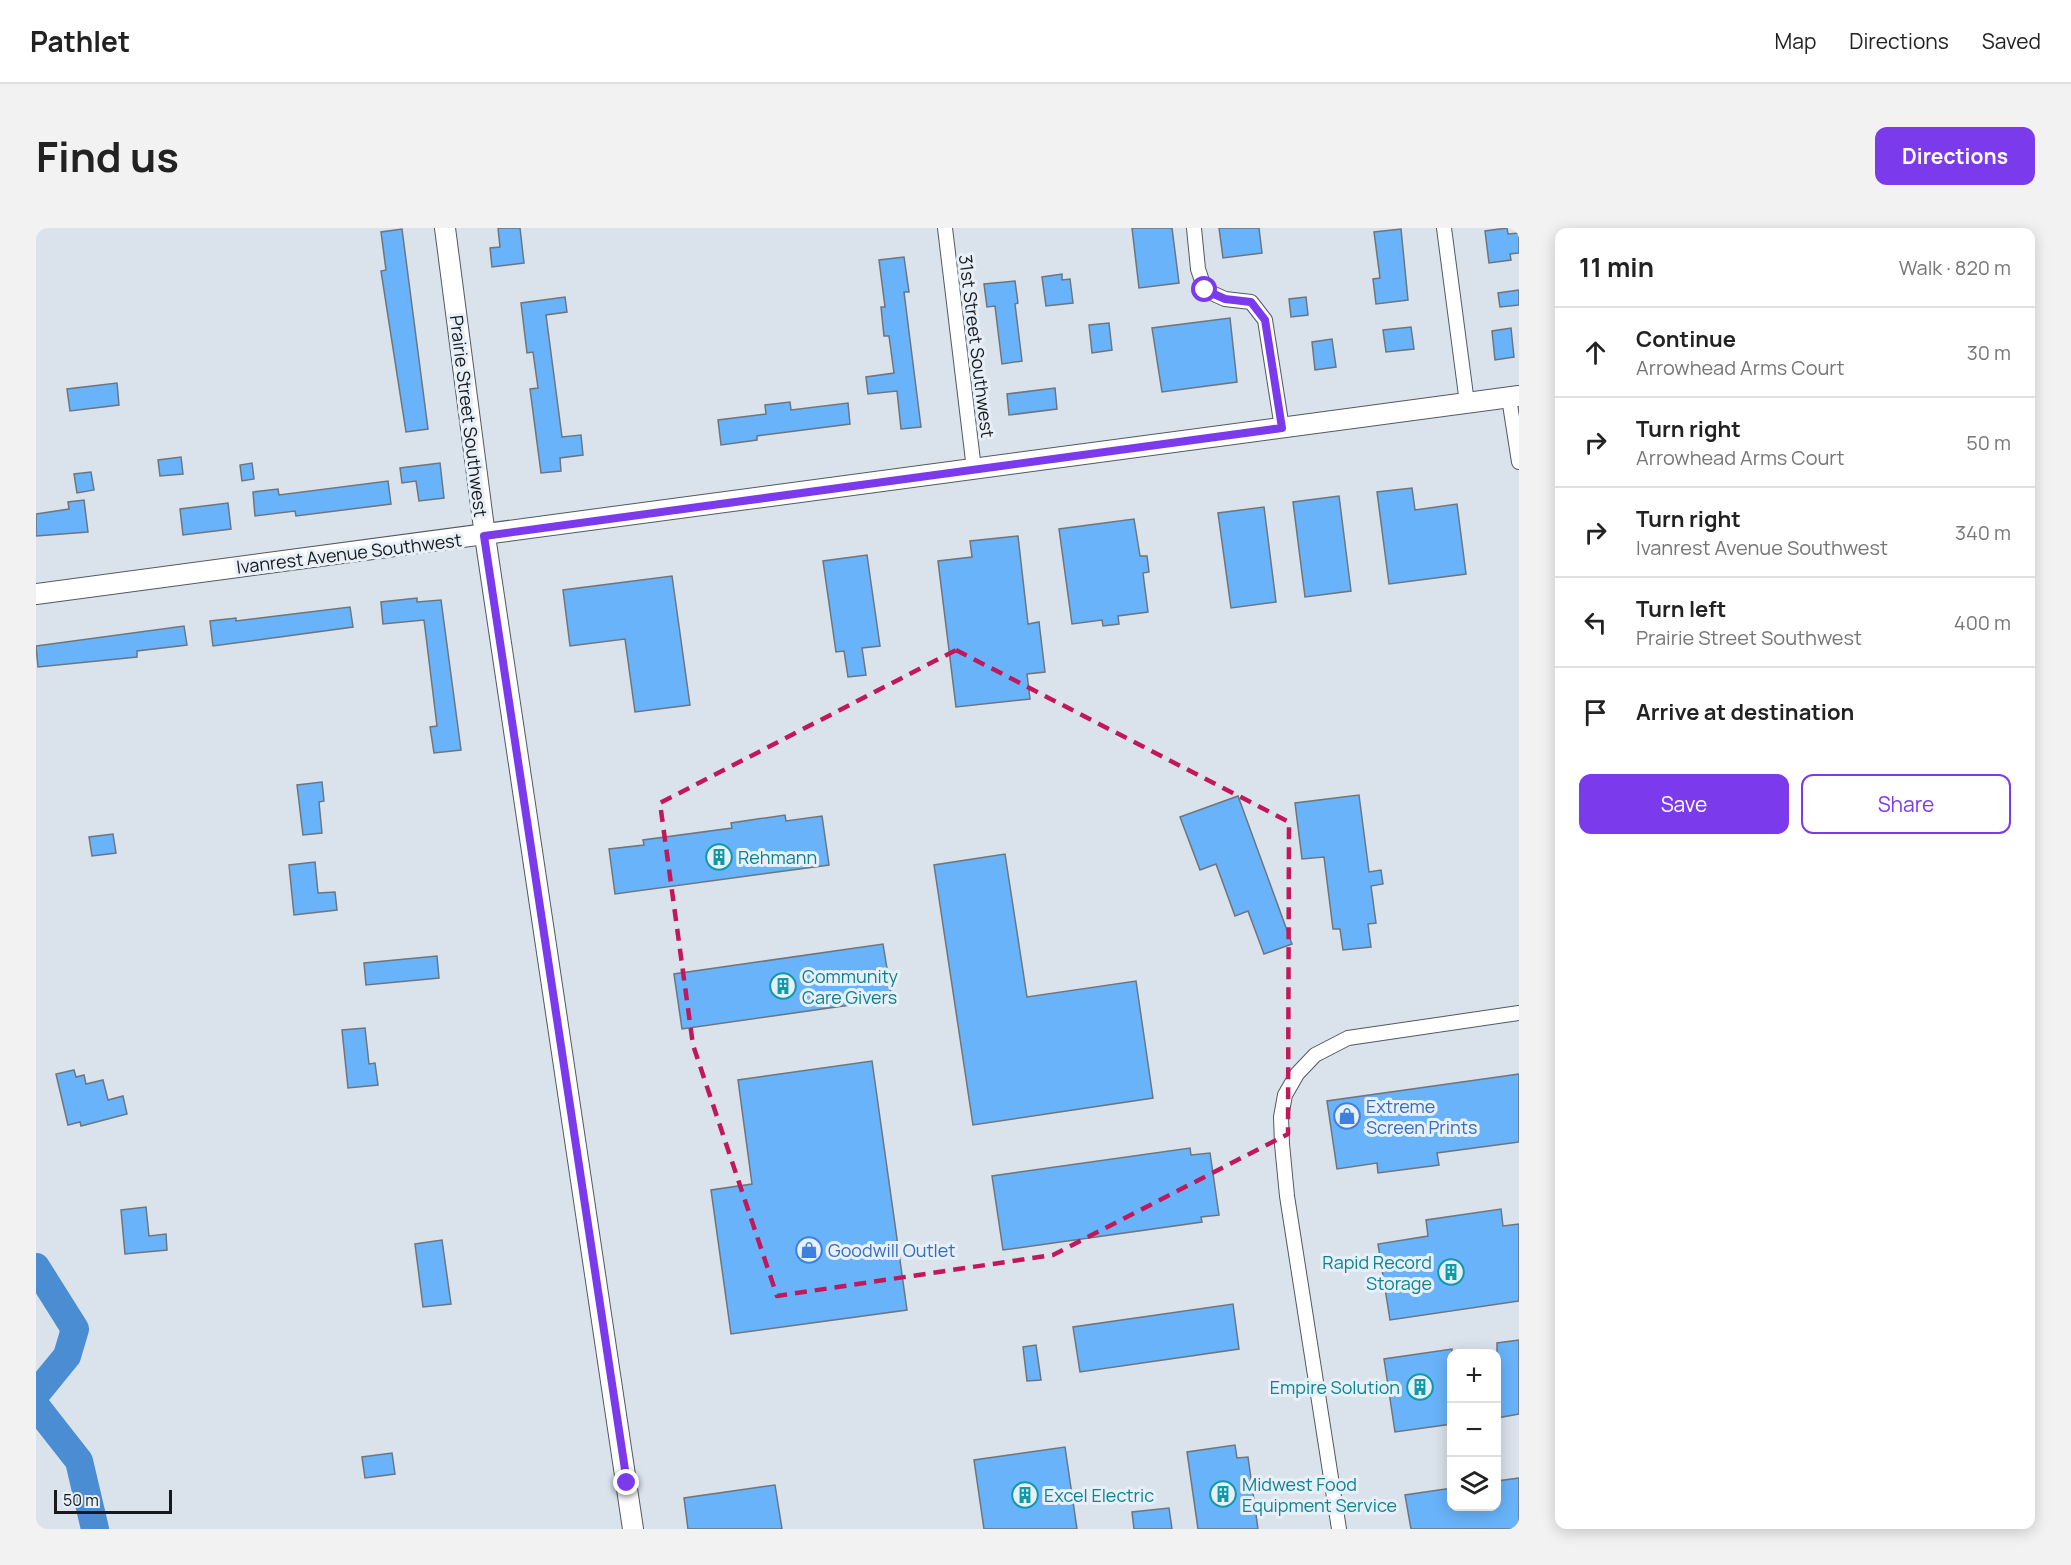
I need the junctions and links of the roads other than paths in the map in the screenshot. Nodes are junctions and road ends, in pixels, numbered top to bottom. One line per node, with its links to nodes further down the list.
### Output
1 (445, 228): 10 (street, Prairie Street Southwest)
2 (945, 228): 9 (street, 31st Street Southwest)
3 (1194, 228): 7 (street)
4 (1444, 228): 6 (street)
5 (1514, 397): 6 (street, Ivanrest Avenue Southwest); 8 (street)
6 (1467, 403): 7 (street, Ivanrest Avenue Southwest)
7 (1282, 428): 9 (street, Ivanrest Avenue Southwest)
8 (1519, 462)
9 (974, 469): 10 (street, Ivanrest Avenue Southwest)
10 (484, 536): 11 (street, Ivanrest Avenue Southwest); 13 (street, Prairie Street Southwest)
11 (36, 594)
12 (1519, 1013): 14 (street)
13 (633, 1529)
14 (1339, 1529)

